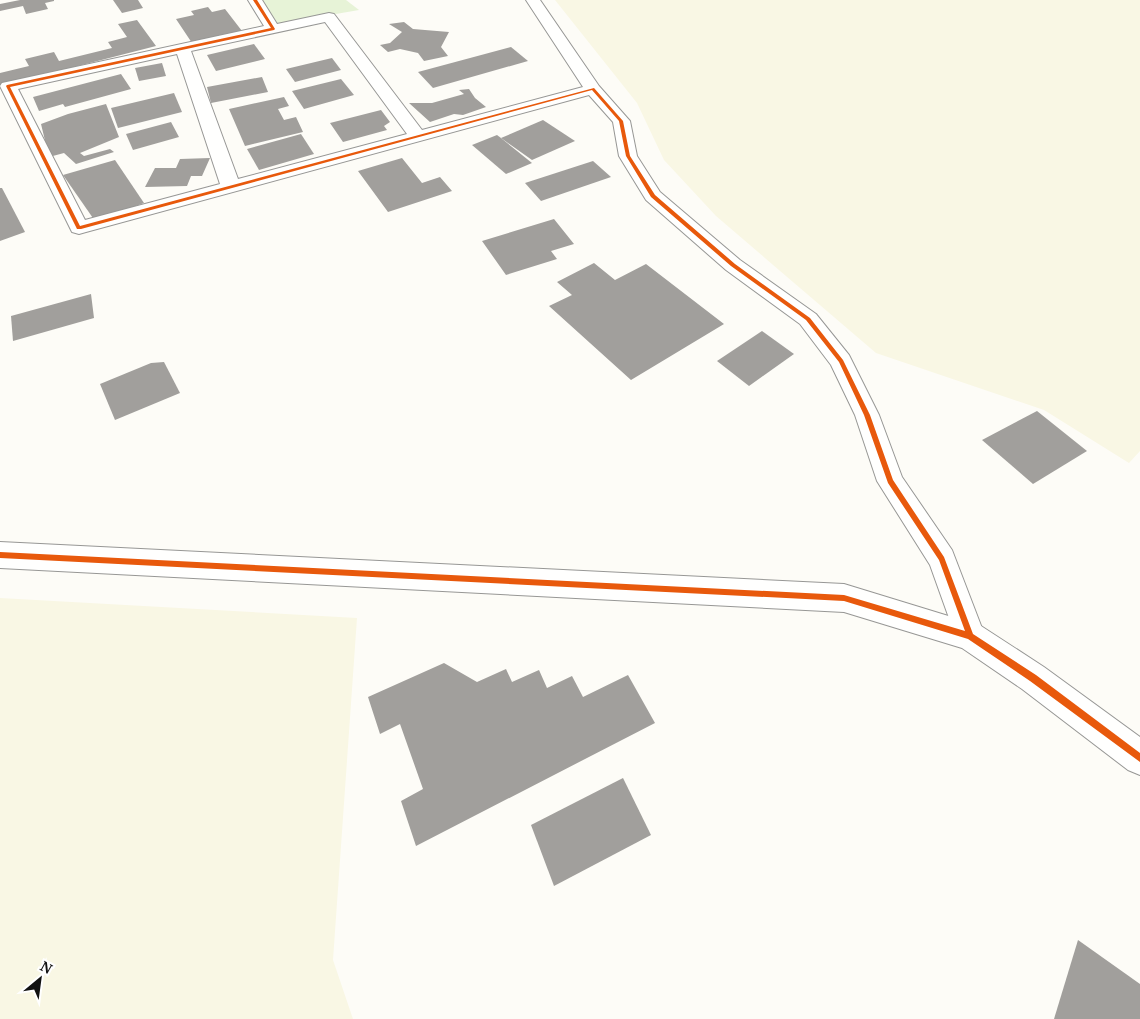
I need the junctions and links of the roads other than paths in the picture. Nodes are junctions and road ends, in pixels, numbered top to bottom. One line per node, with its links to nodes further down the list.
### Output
1 (255, 0): 3 (street)
2 (533, 0): 5 (street)
3 (273, 29): 4 (street); 6 (street)
4 (182, 48): 7 (street); 7 (street)
5 (593, 89): 6 (street); 9 (street)
6 (418, 137): 7 (street)
7 (231, 187)
8 (0, 555): 9 (street)
9 (970, 636): 10 (street)
10 (1140, 758)

